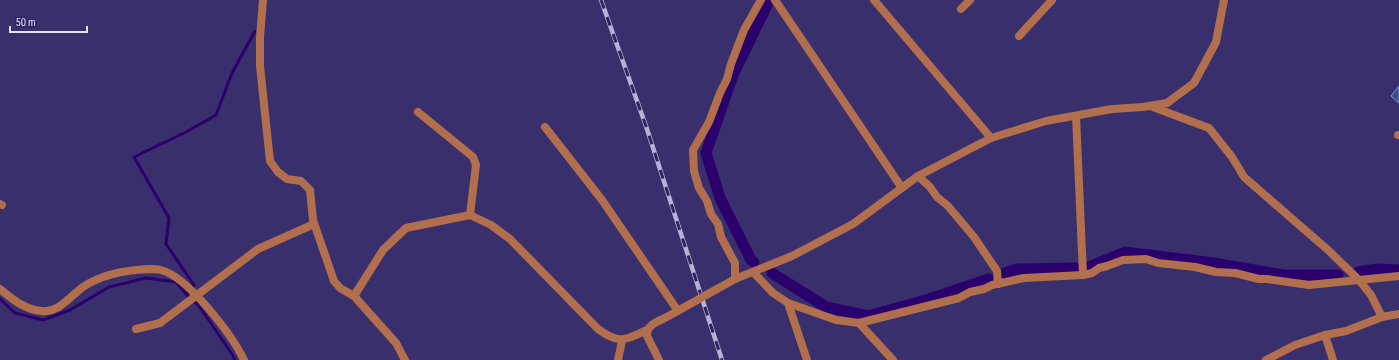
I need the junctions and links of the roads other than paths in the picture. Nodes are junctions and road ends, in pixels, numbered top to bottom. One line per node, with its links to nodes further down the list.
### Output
1 (262, 0): 18 (street)
2 (760, 0): 22 (street)
3 (775, 0): 16 (street)
4 (874, 0): 14 (street)
5 (970, 0): 8 (street)
6 (1052, 0): 9 (street)
7 (1224, 0): 10 (street)
8 (961, 8)
9 (1019, 36)
10 (1150, 106): 12 (street); 23 (street)
11 (418, 112): 17 (street)
12 (1076, 116): 14 (street); 20 (street)
13 (545, 127): 29 (street)
14 (992, 138): 15 (street)
15 (918, 176): 16 (street); 24 (street)
16 (902, 188): 19 (street)
17 (470, 215): 27 (street); 36 (street)
18 (314, 224): 26 (street); 27 (street)
19 (753, 272): 22 (street); 28 (street)
20 (1083, 275): 23 (street); 24 (street)
21 (1399, 276): 23 (street)
22 (735, 279): 29 (street, bridge)
23 (1359, 280): 31 (street)
24 (998, 284): 32 (street)
25 (0, 289): 26 (street)
26 (197, 295): 33 (street); 37 (street)
27 (354, 296): 38 (street)
28 (788, 303): 32 (street); 41 (street)
29 (678, 312): 34 (street, bridge)
30 (1399, 314): 31 (street)
31 (1382, 317): 35 (street)
32 (859, 323): 42 (street)
33 (136, 329)
34 (647, 330): 36 (street); 40 (street)
35 (1325, 335): 43 (street); 44 (street)
36 (622, 340): 39 (street)
37 (244, 360)
38 (405, 360)
39 (618, 360)
40 (659, 360)
41 (807, 360)
42 (893, 360)
43 (1266, 360)
44 (1333, 360)

